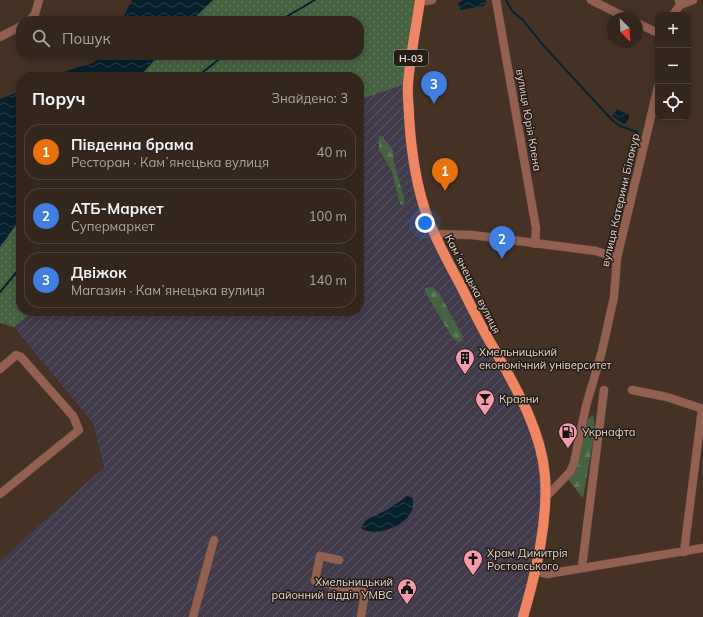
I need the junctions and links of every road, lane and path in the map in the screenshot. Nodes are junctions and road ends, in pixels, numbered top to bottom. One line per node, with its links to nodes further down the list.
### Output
1 (39, 0): 10 (street)
2 (432, 0): 6 (street)
3 (496, 0): 17 (street, вулиця Юрія Клена)
4 (591, 0): 8 (street)
5 (693, 0): 7 (street)
6 (420, 1): 16 (main road, Камʼянецька вулиця / Н-03)
7 (680, 3): 9 (street)
8 (615, 12)
9 (675, 12)
10 (33, 16)
11 (643, 26): 13 (street)
12 (16, 29): 14 (street)
13 (655, 32)
14 (0, 37)
15 (655, 100): 18 (street, вулиця Катерини Білокур)
16 (434, 234): 17 (street); 24 (main road, Камʼянецька вулиця / Н-03)
17 (535, 244): 18 (street)
18 (617, 258): 24 (street, вулиця Катерини Білокур)
19 (0, 369): 23 (street)
20 (604, 390): 29 (street)
21 (632, 390): 22 (street)
22 (703, 409): 27 (street)
23 (0, 494)
24 (546, 497): 30 (main road, Камʼянецька вулиця / Н-03)
25 (214, 540): 31 (street)
26 (703, 548): 27 (street)
27 (684, 552): 29 (street)
28 (339, 560): 32 (street)
29 (582, 568): 30 (street)
30 (535, 571): 33 (main road, Камʼянецька вулиця / Н-03)
31 (193, 617)
32 (361, 617)
33 (523, 617)

